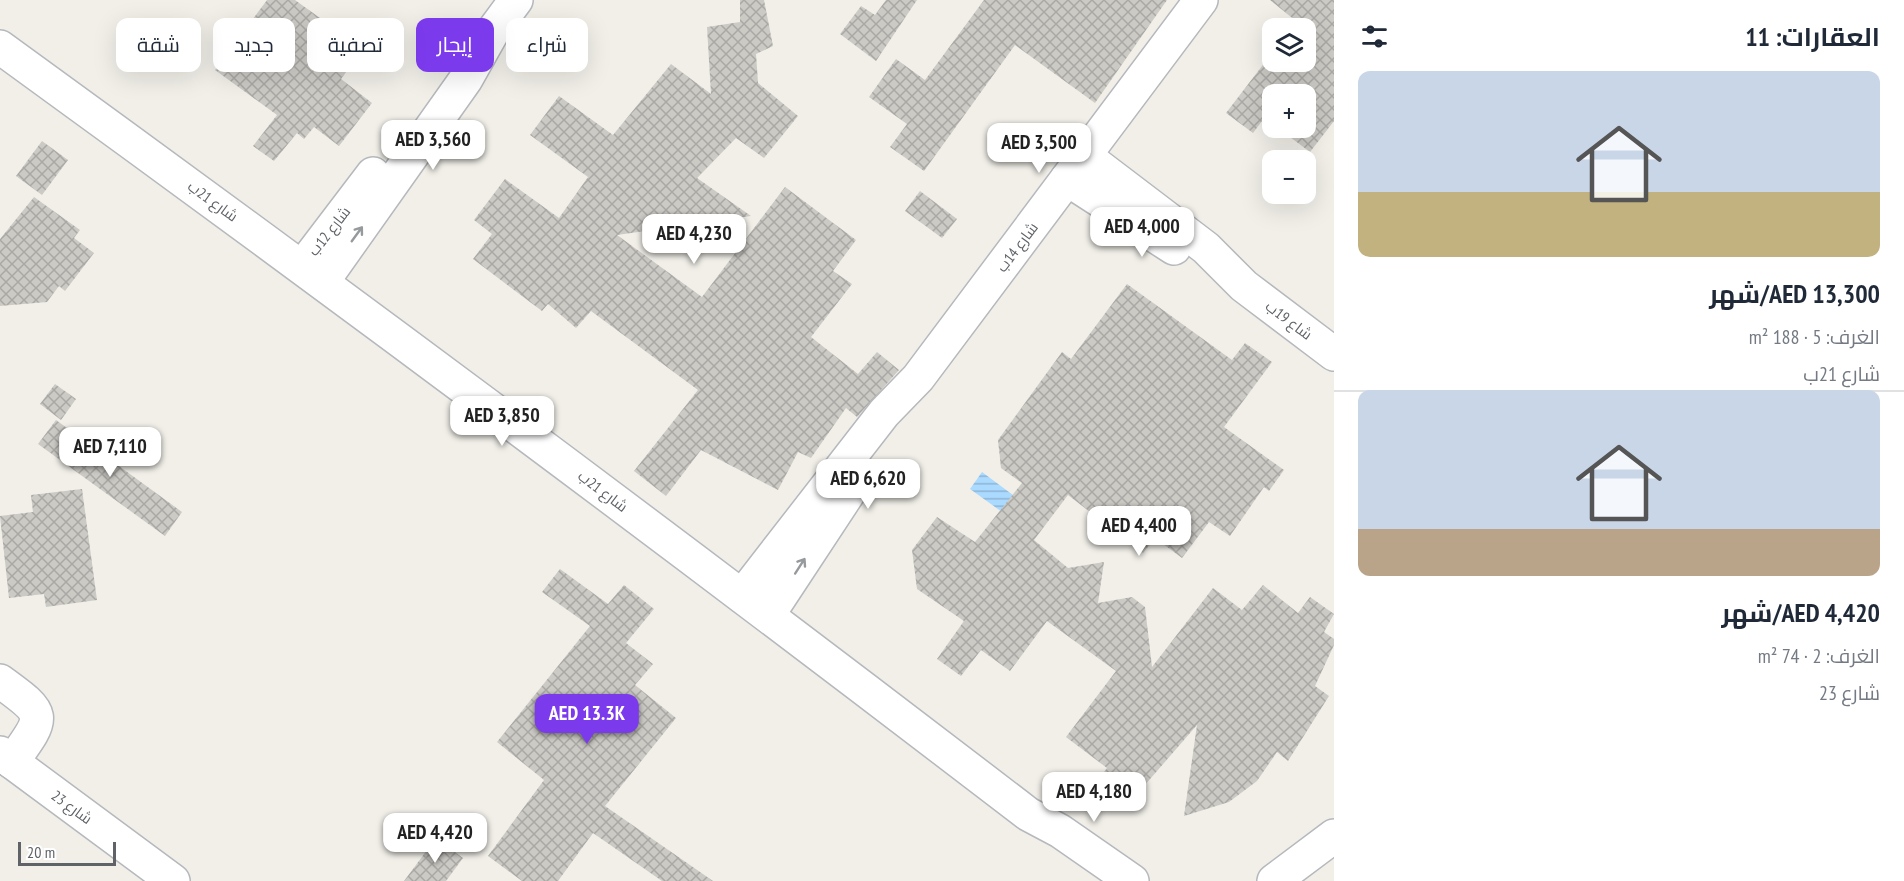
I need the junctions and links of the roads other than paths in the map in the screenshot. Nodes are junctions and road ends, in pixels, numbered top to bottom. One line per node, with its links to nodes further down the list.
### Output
1 (516, 0): 5 (street, شارع 12ب)
2 (1201, 0): 4 (street, شارع 14ب)
3 (0, 47): 5 (street, شارع 21ب)
4 (1076, 168): 6 (street, شاع 19ب); 7 (street, شارع 14ب)
5 (313, 274): 8 (street, شارع 21ب)
6 (1334, 354)
7 (918, 378): 8 (street, شارع 14ب); 9 (street, شارع 14ب, one-way to 7)
8 (742, 596): 9 (street, شارع 21ب)
9 (768, 615): 12 (street, شارع 21ب)
10 (0, 681): 11 (street)
11 (6, 758): 14 (street, شارع 23)
12 (1028, 814): 15 (street, شارع 21ب); 16 (street, شارع 21ب)
13 (1334, 836): 17 (street)
14 (173, 881)
15 (1096, 881)
16 (1132, 881)
17 (1274, 881)

